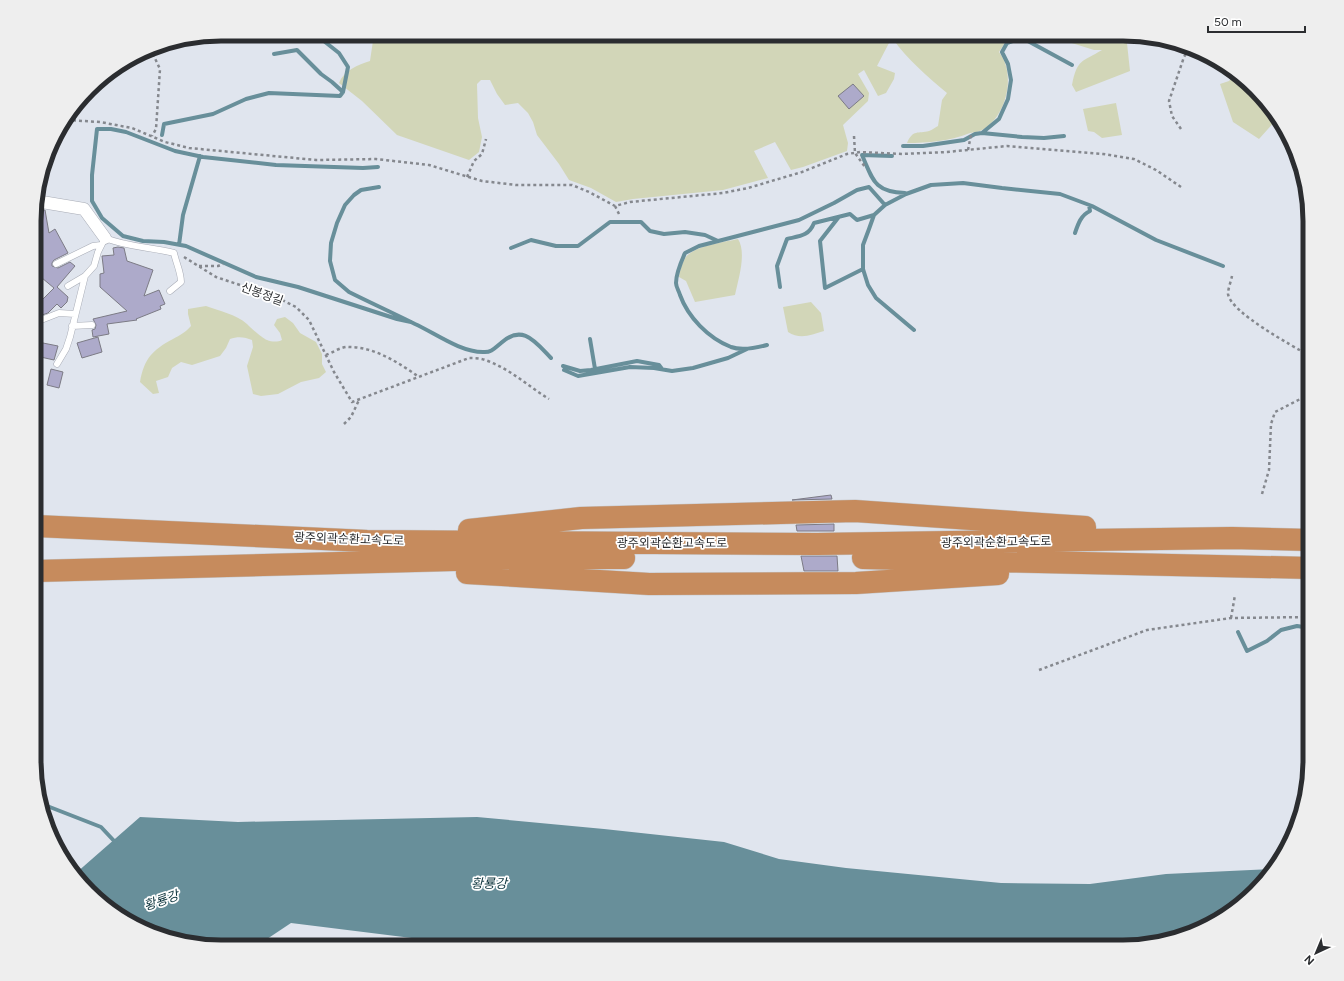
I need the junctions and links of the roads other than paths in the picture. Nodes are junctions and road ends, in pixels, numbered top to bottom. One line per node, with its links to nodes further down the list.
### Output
1 (42, 202): 2 (street)
2 (103, 242): 3 (lane); 4 (lane); 6 (lane)
3 (56, 264)
4 (86, 276): 5 (lane); 7 (lane)
5 (68, 286)
6 (170, 291)
7 (75, 314): 8 (lane); 10 (lane)
8 (41, 320)
9 (92, 325): 10 (lane)
10 (72, 326): 11 (lane)
11 (57, 364)
12 (41, 526): 15 (highway, 광주외곽순환고속도로)
13 (1232, 538): 14 (highway, 광주외곽순환고속도로); 15 (highway, 광주외곽순환고속도로); 15 (highway)
14 (1303, 540)
15 (367, 541)
16 (1303, 568): 17 (highway, 광주외곽순환고속도로)
17 (41, 572)

